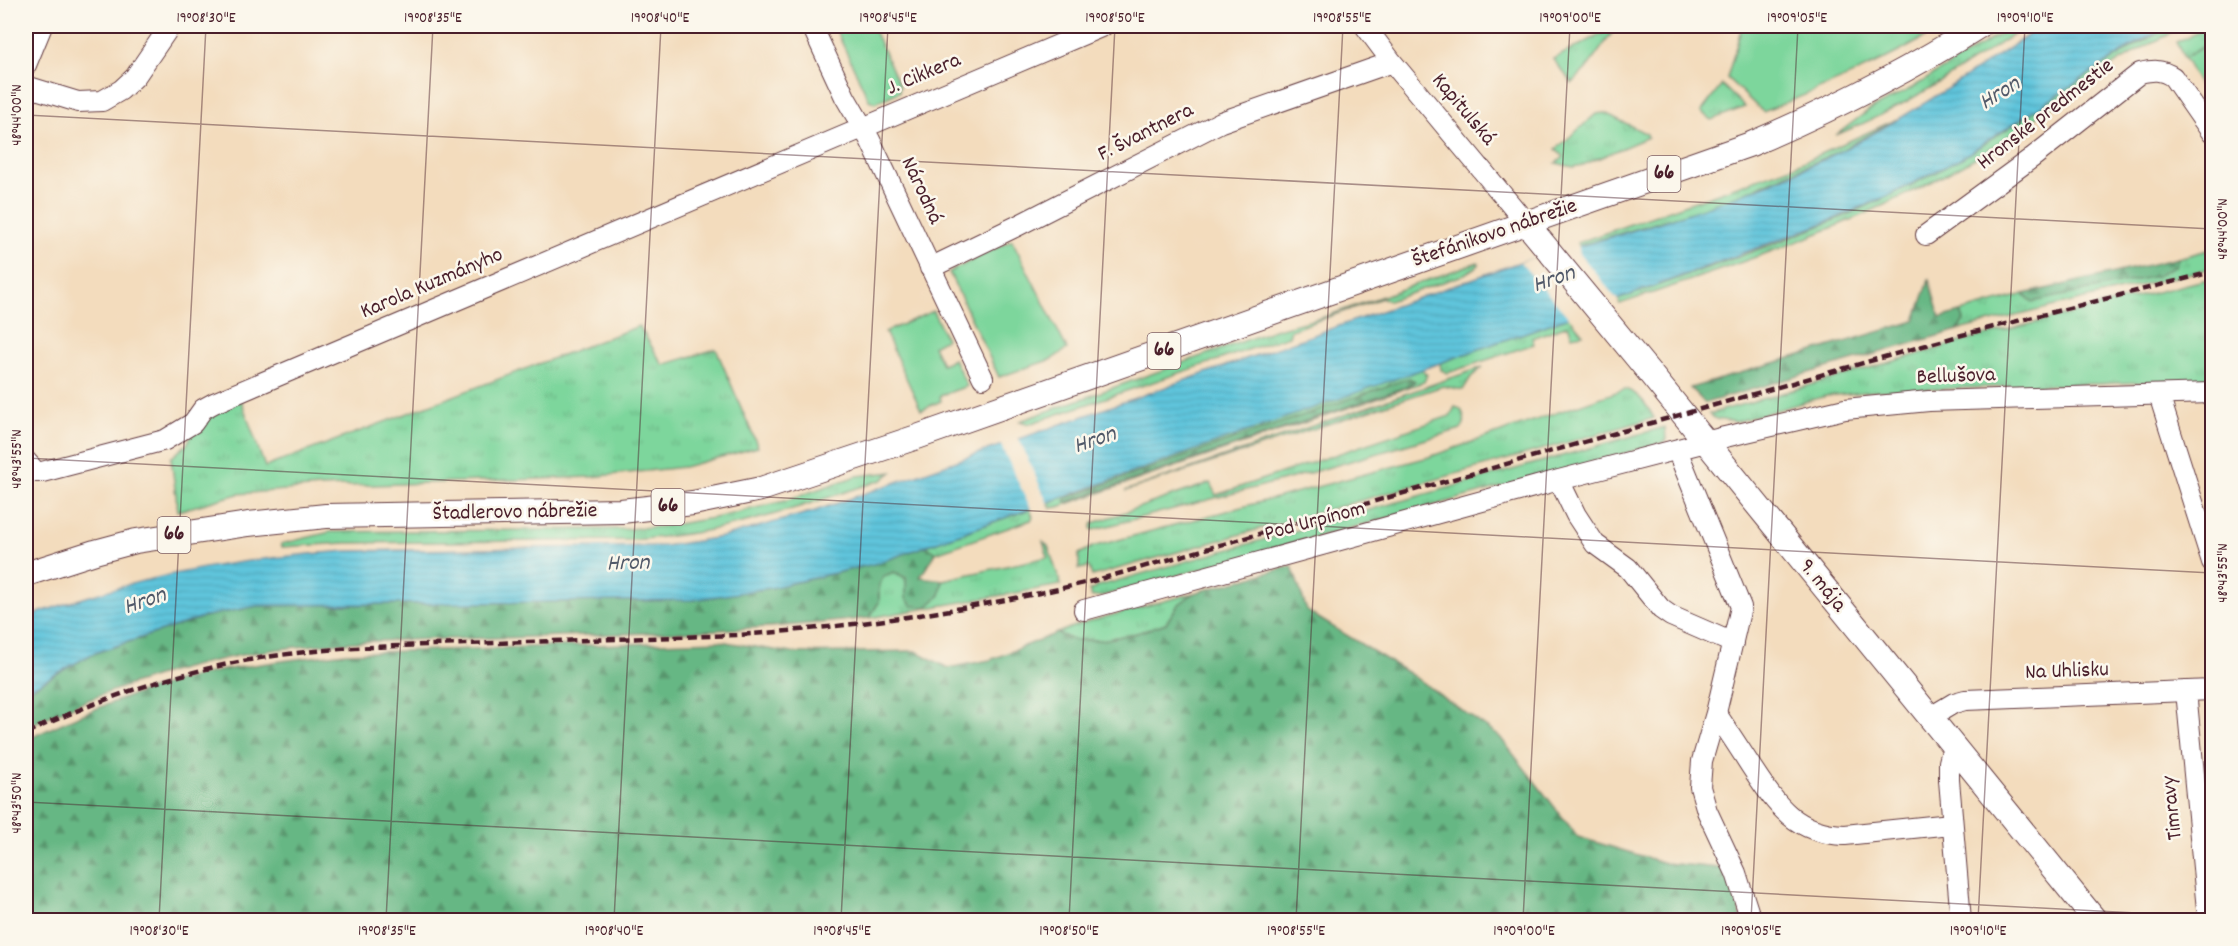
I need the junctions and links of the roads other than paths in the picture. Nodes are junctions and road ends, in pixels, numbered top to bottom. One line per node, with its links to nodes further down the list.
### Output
1 (42, 26): 8 (street)
2 (170, 26): 9 (street)
3 (812, 26): 10 (street, Národná)
4 (1103, 26): 10 (street, J. Cikkera)
5 (1365, 26): 7 (street, Kapitulská)
6 (1979, 26): 12 (main road, Štefánikovo nábrežie / 66)
7 (1392, 62): 12 (street, Kapitulská); 14 (street, F. Švantnera)
8 (26, 65)
9 (26, 86)
10 (863, 126): 14 (street, Národná); 21 (street, Karola Kuzmányho)
11 (2212, 134): 13 (street, Hronské predmestie)
12 (1526, 223): 18 (main road, Štefánikovo nábrežie / 66); 19 (main road, 9. mája)
13 (1926, 236)
14 (930, 268): 15 (street, Národná)
15 (983, 378)
16 (2212, 393): 17 (street, Bellušova)
17 (2159, 395): 19 (street, Bellušova); 23 (street)
18 (996, 410): 24 (main road, Štadlerovo nábrežie / 66)
19 (1706, 442): 20 (street, Pod Urpínom); 30 (main road, 9. mája)
20 (1677, 450): 22 (street, Pod Urpínom); 26 (street)
21 (26, 461)
22 (1559, 480): 25 (street, Pod Urpínom); 26 (street)
23 (2212, 562)
24 (26, 574)
25 (1084, 610)
26 (1733, 643): 29 (street)
27 (2212, 690): 28 (street, Na Uhlisku)
28 (2186, 691): 30 (street, Na Uhlisku); 36 (street, Timravy)
29 (1716, 713): 32 (street); 33 (street)
30 (1929, 718): 31 (main road, 9. mája)
31 (1953, 747): 32 (street); 35 (main road, 9. mája)
32 (1952, 824): 34 (street)
33 (1751, 921)
34 (1961, 921)
35 (2094, 921)
36 (2208, 921)

